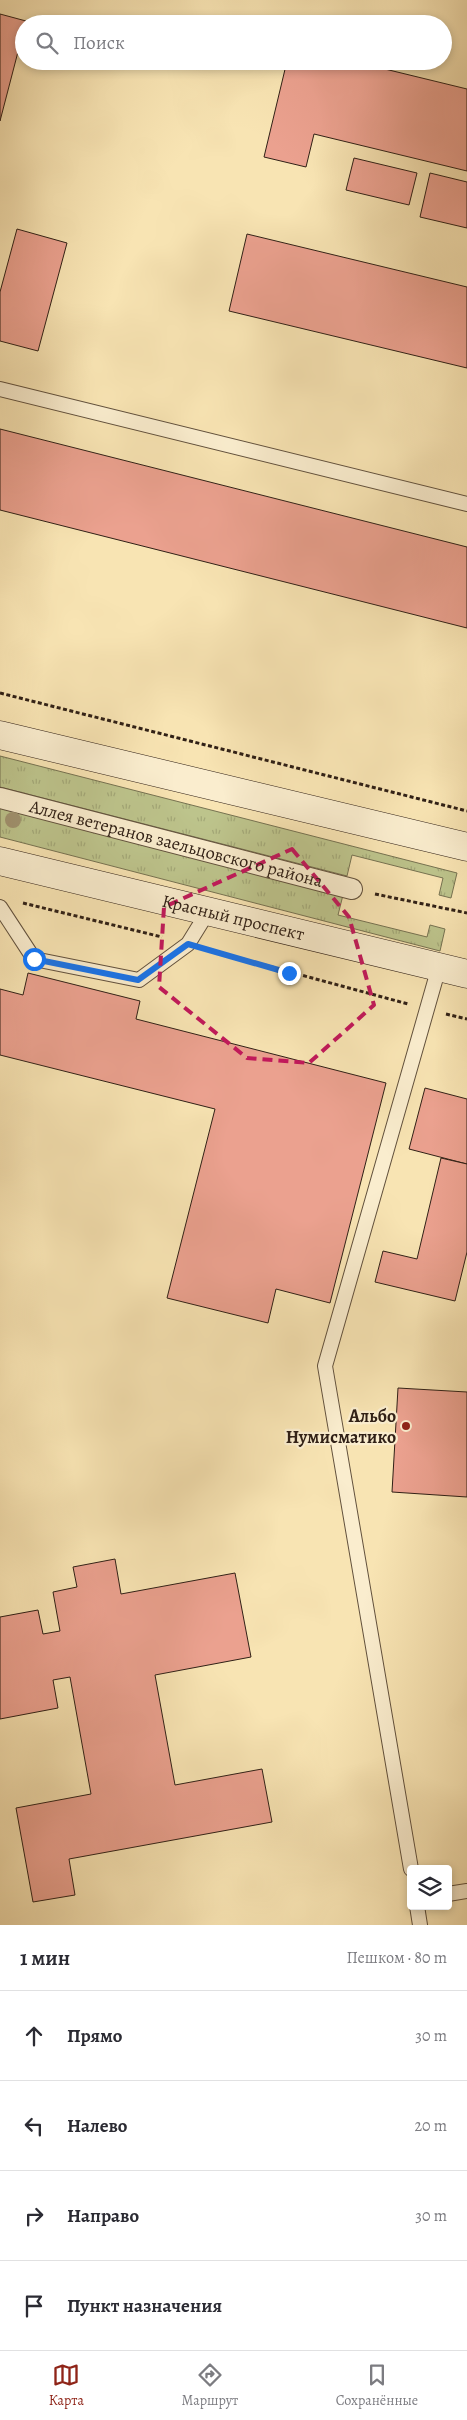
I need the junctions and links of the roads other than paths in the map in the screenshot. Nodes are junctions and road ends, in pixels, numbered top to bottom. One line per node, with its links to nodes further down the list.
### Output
1 (0, 389): 2 (lane)
2 (467, 504)
3 (0, 735): 5 (main road)
4 (0, 798): 7 (street, Аллея ветеранов заельцовского района)
5 (467, 847)
6 (0, 861): 9 (main road, Красный проспект)
7 (352, 889)
8 (0, 907): 9 (lane)
9 (209, 910): 11 (main road, Красный проспект)
10 (467, 959): 11 (main road)
11 (439, 967): 12 (main road, Красный проспект); 13 (lane)
12 (467, 974)
13 (410, 1865)
14 (467, 1891): 15 (lane)
15 (452, 1893)
16 (418, 1910): 17 (lane)
17 (420, 1925)

